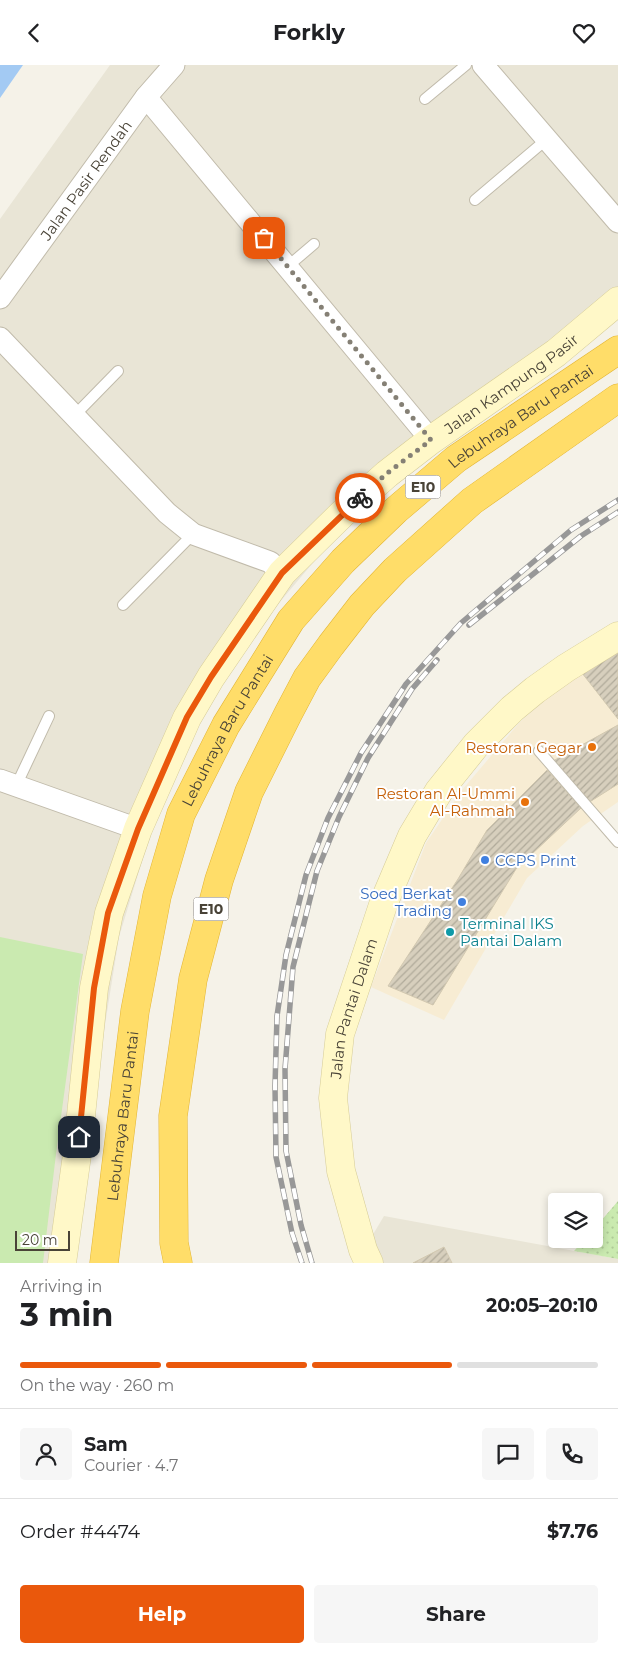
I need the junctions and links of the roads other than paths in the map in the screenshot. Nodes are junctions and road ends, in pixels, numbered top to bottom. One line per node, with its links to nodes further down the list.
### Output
1 (174, 65): 4 (street, Jalan Pasir Rendah)
2 (466, 65): 5 (lane)
3 (483, 65): 6 (street)
4 (146, 97): 10 (street); 11 (street, Jalan Pasir Rendah)
5 (425, 99)
6 (547, 139): 7 (lane); 8 (street)
7 (475, 199)
8 (618, 222)
9 (314, 244): 10 (lane)
10 (287, 267): 18 (street)
11 (0, 298)
12 (618, 301): 18 (street, Jalan Kampung Pasir)
13 (0, 338): 17 (street)
14 (618, 350): 29 (highway, Lebuhraya Baru Pantai / E10)
15 (118, 371): 17 (lane)
16 (618, 398): 30 (highway, E10)
17 (74, 416): 19 (street)
18 (431, 440): 20 (street, Jalan Kampung Pasir)
19 (193, 534): 20 (street); 21 (lane)
20 (282, 573): 26 (street, Jalan Kampung Pasir)
21 (123, 605)
22 (618, 636): 31 (street, Jalan Pantai Dalam)
23 (50, 716): 25 (lane)
24 (539, 751): 27 (lane)
25 (8, 783): 26 (street)
26 (138, 829): 28 (street, Jalan Kampung Pasir)
27 (618, 842)
28 (62, 1263)
29 (104, 1263)
30 (178, 1263)
31 (369, 1263)

